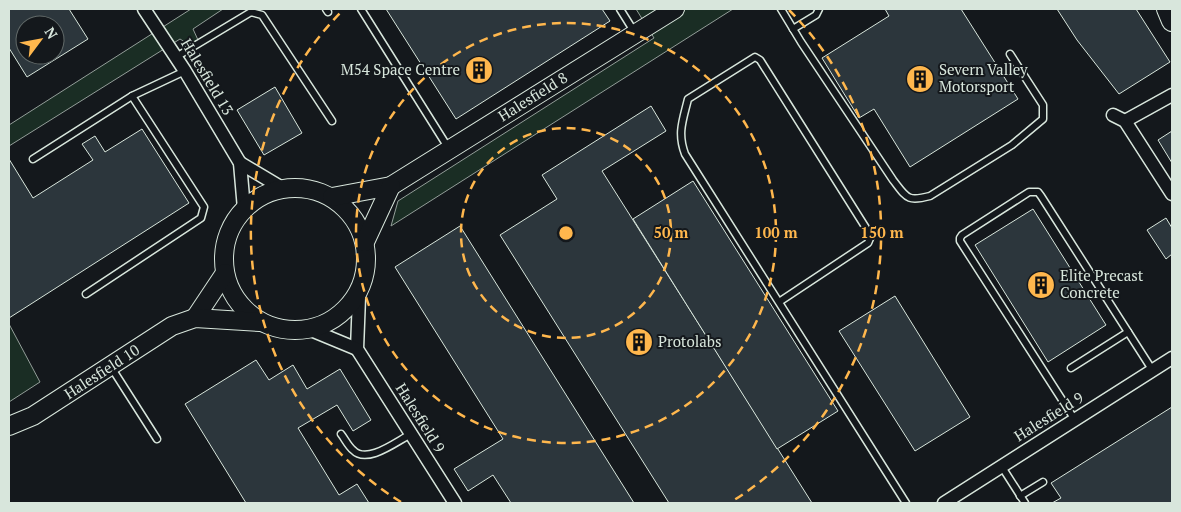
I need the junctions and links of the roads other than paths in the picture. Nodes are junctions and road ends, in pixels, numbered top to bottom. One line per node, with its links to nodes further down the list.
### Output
1 (144, 9): 12 (street, Halesfield 13)
2 (361, 9): 19 (lane)
3 (620, 9): 10 (lane)
4 (675, 9): 10 (street, Halesfield 8)
5 (781, 9): 9 (lane)
6 (819, 9): 9 (lane)
7 (1167, 9): 8 (main road)
8 (1172, 21)
9 (793, 29): 11 (lane)
10 (636, 33): 19 (street, Halesfield 8)
11 (1010, 54)
12 (176, 56): 13 (street, Halesfield 13); 17 (lane)
13 (185, 71): 15 (lane); 21 (street, Halesfield 13)
14 (1172, 95): 18 (street)
15 (132, 96): 20 (lane); 29 (lane)
16 (1113, 115): 18 (street)
17 (332, 121)
18 (1125, 122): 24 (street)
19 (450, 150): 22 (street, Halesfield 8)
20 (33, 159)
21 (240, 163): 23 (street); 26 (street)
22 (391, 186): 25 (street, Halesfield 8); 27 (street)
23 (282, 188): 25 (street); 26 (street)
24 (1172, 194)
25 (332, 197): 27 (street)
26 (244, 209): 28 (street)
27 (365, 242): 30 (street)
28 (225, 273): 32 (street); 33 (street)
29 (86, 294)
30 (359, 297): 34 (street); 36 (street)
31 (779, 302): 31 (lane); 50 (lane)
32 (195, 318): 33 (street, Halesfield 10); 38 (street, Halesfield 10)
33 (260, 322): 34 (street)
34 (311, 330): 36 (street)
35 (1128, 332): 39 (lane); 40 (lane); 41 (lane)
36 (357, 349): 44 (street, Halesfield 9)
37 (1172, 358): 40 (street, Halesfield 9)
38 (110, 366): 42 (street, Halesfield 10); 45 (lane)
39 (1071, 368)
40 (1153, 371): 41 (street, Halesfield 9)
41 (1075, 420): 46 (street, Halesfield 9)
42 (9, 426)
43 (341, 434): 44 (lane)
44 (411, 434): 49 (street, Halesfield 9)
45 (157, 439)
46 (1002, 467): 48 (lane); 51 (street, Halesfield 9)
47 (1043, 482): 48 (lane)
48 (1020, 496): 52 (lane)
49 (455, 503)
50 (906, 503)
51 (944, 503)
52 (1025, 503)

